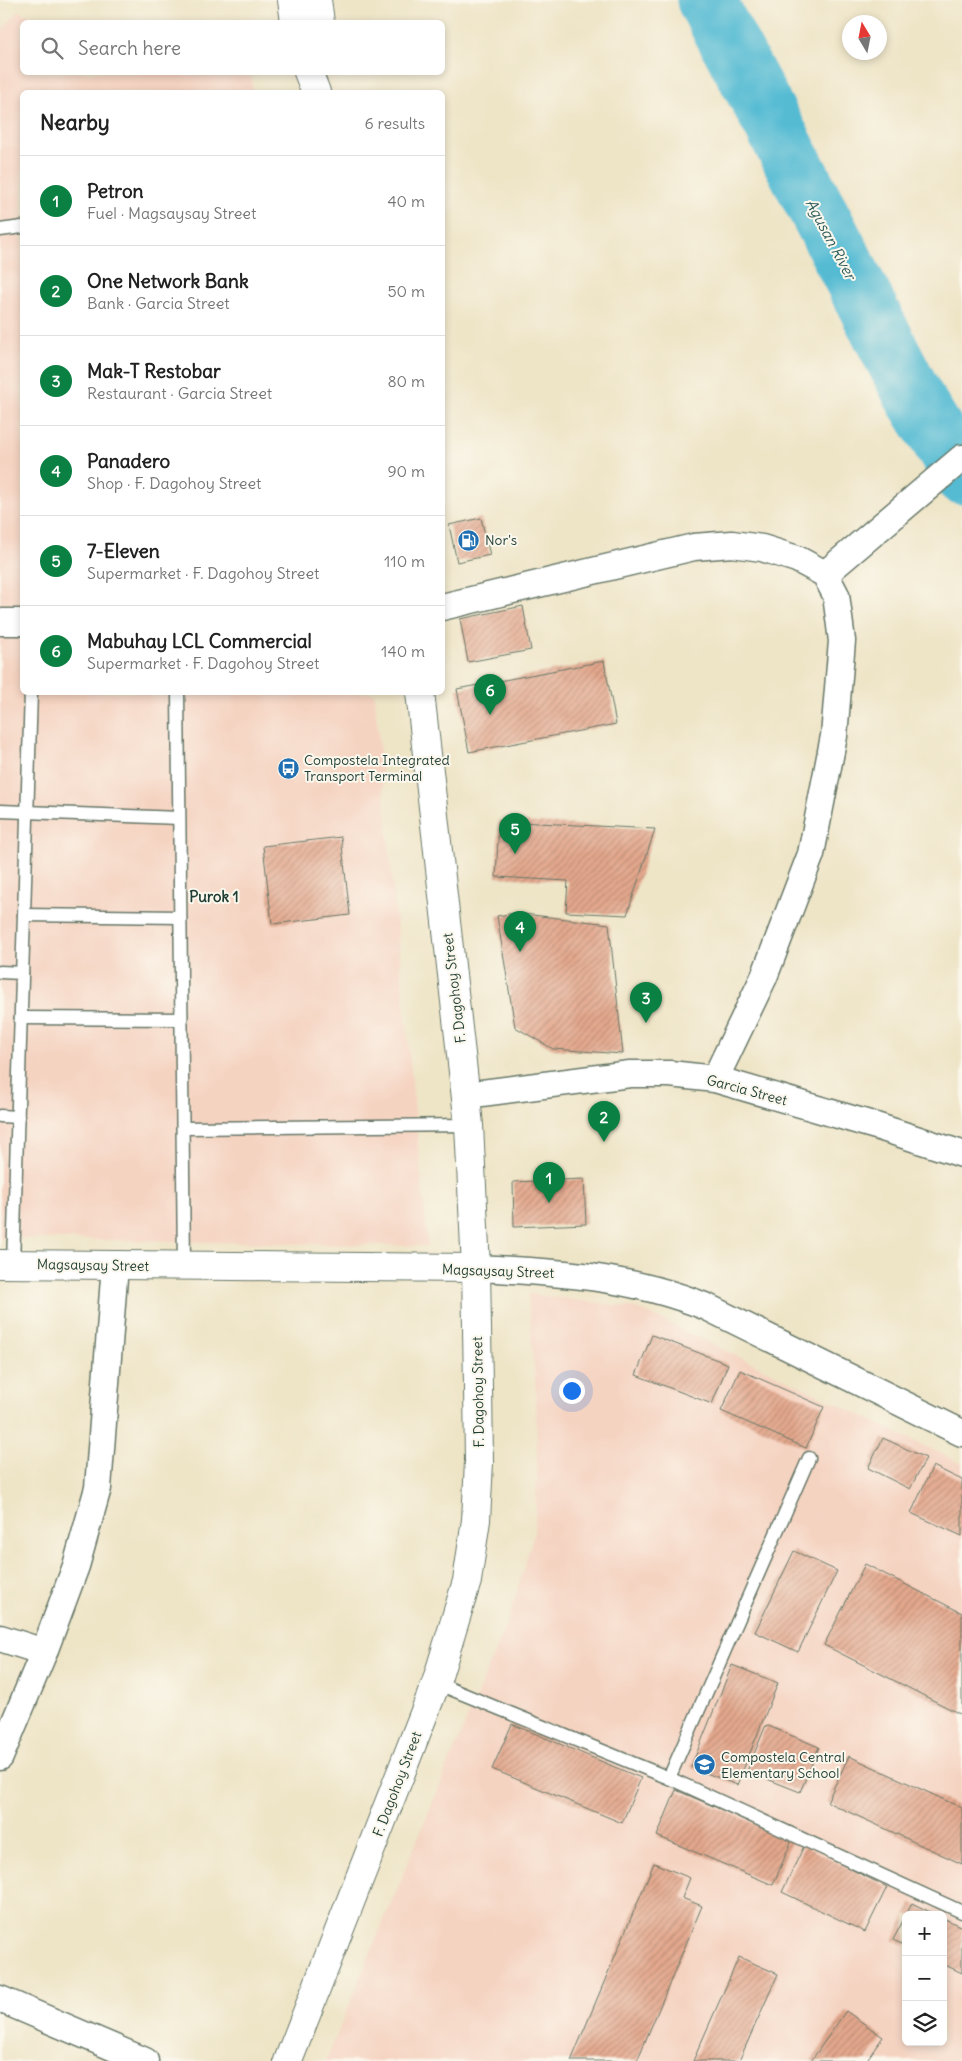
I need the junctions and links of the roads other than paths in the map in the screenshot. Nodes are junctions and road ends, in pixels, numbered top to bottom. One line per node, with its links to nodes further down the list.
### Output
1 (292, 0): 3 (main road)
2 (317, 0): 4 (main road)
3 (295, 20)
4 (320, 20)
5 (309, 75): 7 (main road)
6 (319, 75): 8 (main road)
7 (315, 90)
8 (316, 90)
9 (20, 227): 10 (lane)
10 (0, 230)
11 (962, 458): 12 (street)
12 (825, 574): 13 (street); 28 (street)
13 (445, 606)
14 (0, 622): 15 (street)
15 (20, 622)
16 (31, 695): 20 (lane)
17 (178, 695): 21 (lane)
18 (420, 695): 29 (main road, F. Dagohoy Street)
19 (0, 810): 20 (lane)
20 (27, 811): 21 (lane); 22 (lane)
21 (179, 818): 23 (lane)
22 (24, 916): 23 (lane); 25 (lane)
23 (180, 917): 27 (lane)
24 (0, 972): 25 (lane)
25 (22, 973): 26 (lane)
26 (21, 1018): 27 (lane); 31 (lane)
27 (181, 1019): 33 (lane)
28 (715, 1079): 29 (street, Garcia Street); 34 (street, Garcia Street)
29 (466, 1095): 32 (main road, F. Dagohoy Street)
30 (0, 1116): 31 (lane)
31 (18, 1117): 35 (lane)
32 (469, 1125): 33 (lane); 38 (main road, F. Dagohoy Street)
33 (183, 1128): 37 (lane)
34 (962, 1154)
35 (7, 1264): 36 (main road, Magsaysay Street)
36 (115, 1265): 37 (main road, Magsaysay Street); 42 (street)
37 (184, 1266): 38 (main road, Magsaysay Street)
38 (476, 1268): 39 (street, Magsaysay Street); 43 (main road, F. Dagohoy Street)
39 (962, 1432)
40 (808, 1458): 45 (lane)
41 (0, 1638): 42 (street)
42 (44, 1652): 44 (street)
43 (436, 1683): 45 (lane); 48 (main road, F. Dagohoy Street)
44 (0, 1757)
45 (669, 1778): 46 (lane)
46 (962, 1912)
47 (0, 1999): 49 (street)
48 (294, 2059)
49 (144, 2061)

